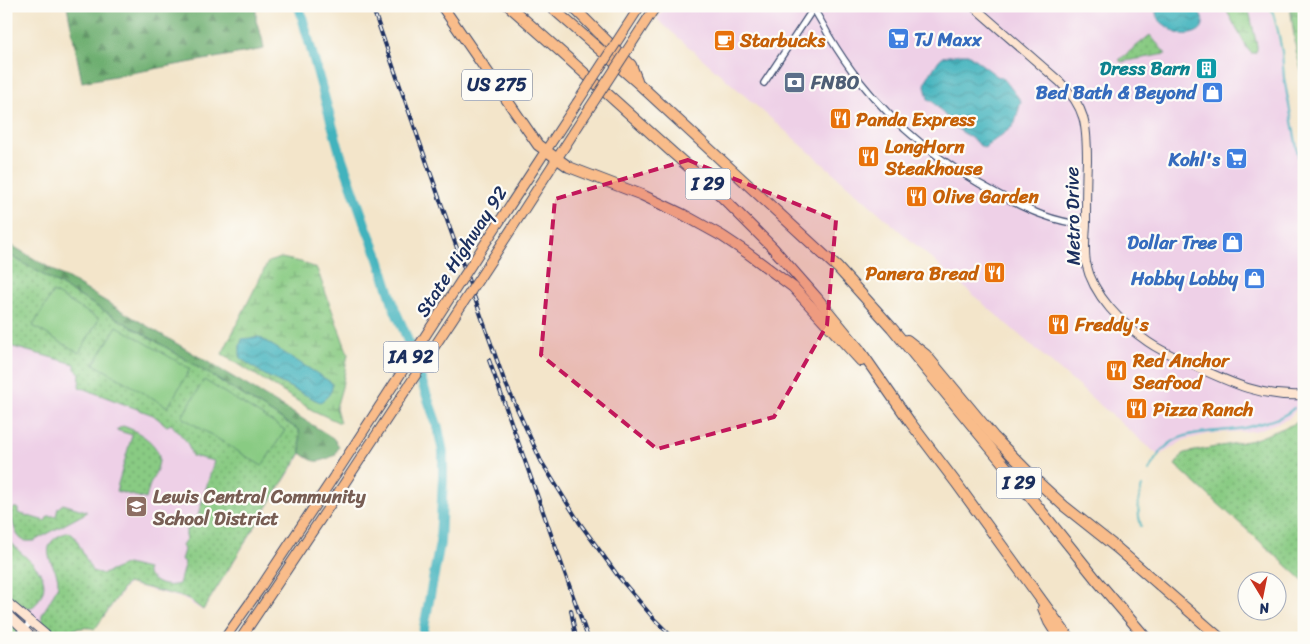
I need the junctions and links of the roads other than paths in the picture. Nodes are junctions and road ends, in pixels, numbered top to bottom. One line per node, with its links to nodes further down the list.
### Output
1 (442, 6): 11 (highway, US 275)
2 (509, 6): 15 (highway, I 29)
3 (550, 6): 10 (highway, I 29)
4 (572, 6): 10 (highway)
5 (640, 6): 11 (main road, State Highway 92 / IA 92, bridge)
6 (656, 6): 12 (main road, State Highway 92, bridge)
7 (974, 6): 13 (street, Metro Drive)
8 (814, 7): 9 (street); 13 (street)
9 (764, 83)
10 (638, 84): 14 (highway, I 29)
11 (546, 151): 12 (highway, US 275); 25 (main road, State Highway 92 / IA 92, bridge)
12 (557, 158): 15 (highway); 26 (main road, State Highway 92 / IA 92, bridge)
13 (1086, 225): 16 (street, Metro Drive)
14 (892, 328): 29 (highway, I 29); 30 (highway)
15 (884, 385): 17 (highway, I 29)
16 (1304, 395)
17 (1033, 587): 27 (highway); 28 (highway, I 29)
18 (6, 601): 20 (street)
19 (6, 613): 21 (street)
20 (31, 622): 21 (street); 24 (street)
21 (24, 629): 22 (street); 23 (street)
22 (12, 638)
23 (33, 638)
24 (50, 638)
25 (225, 638)
26 (241, 638)
27 (1059, 638)
28 (1069, 638)
29 (1146, 638)
30 (1220, 638)

